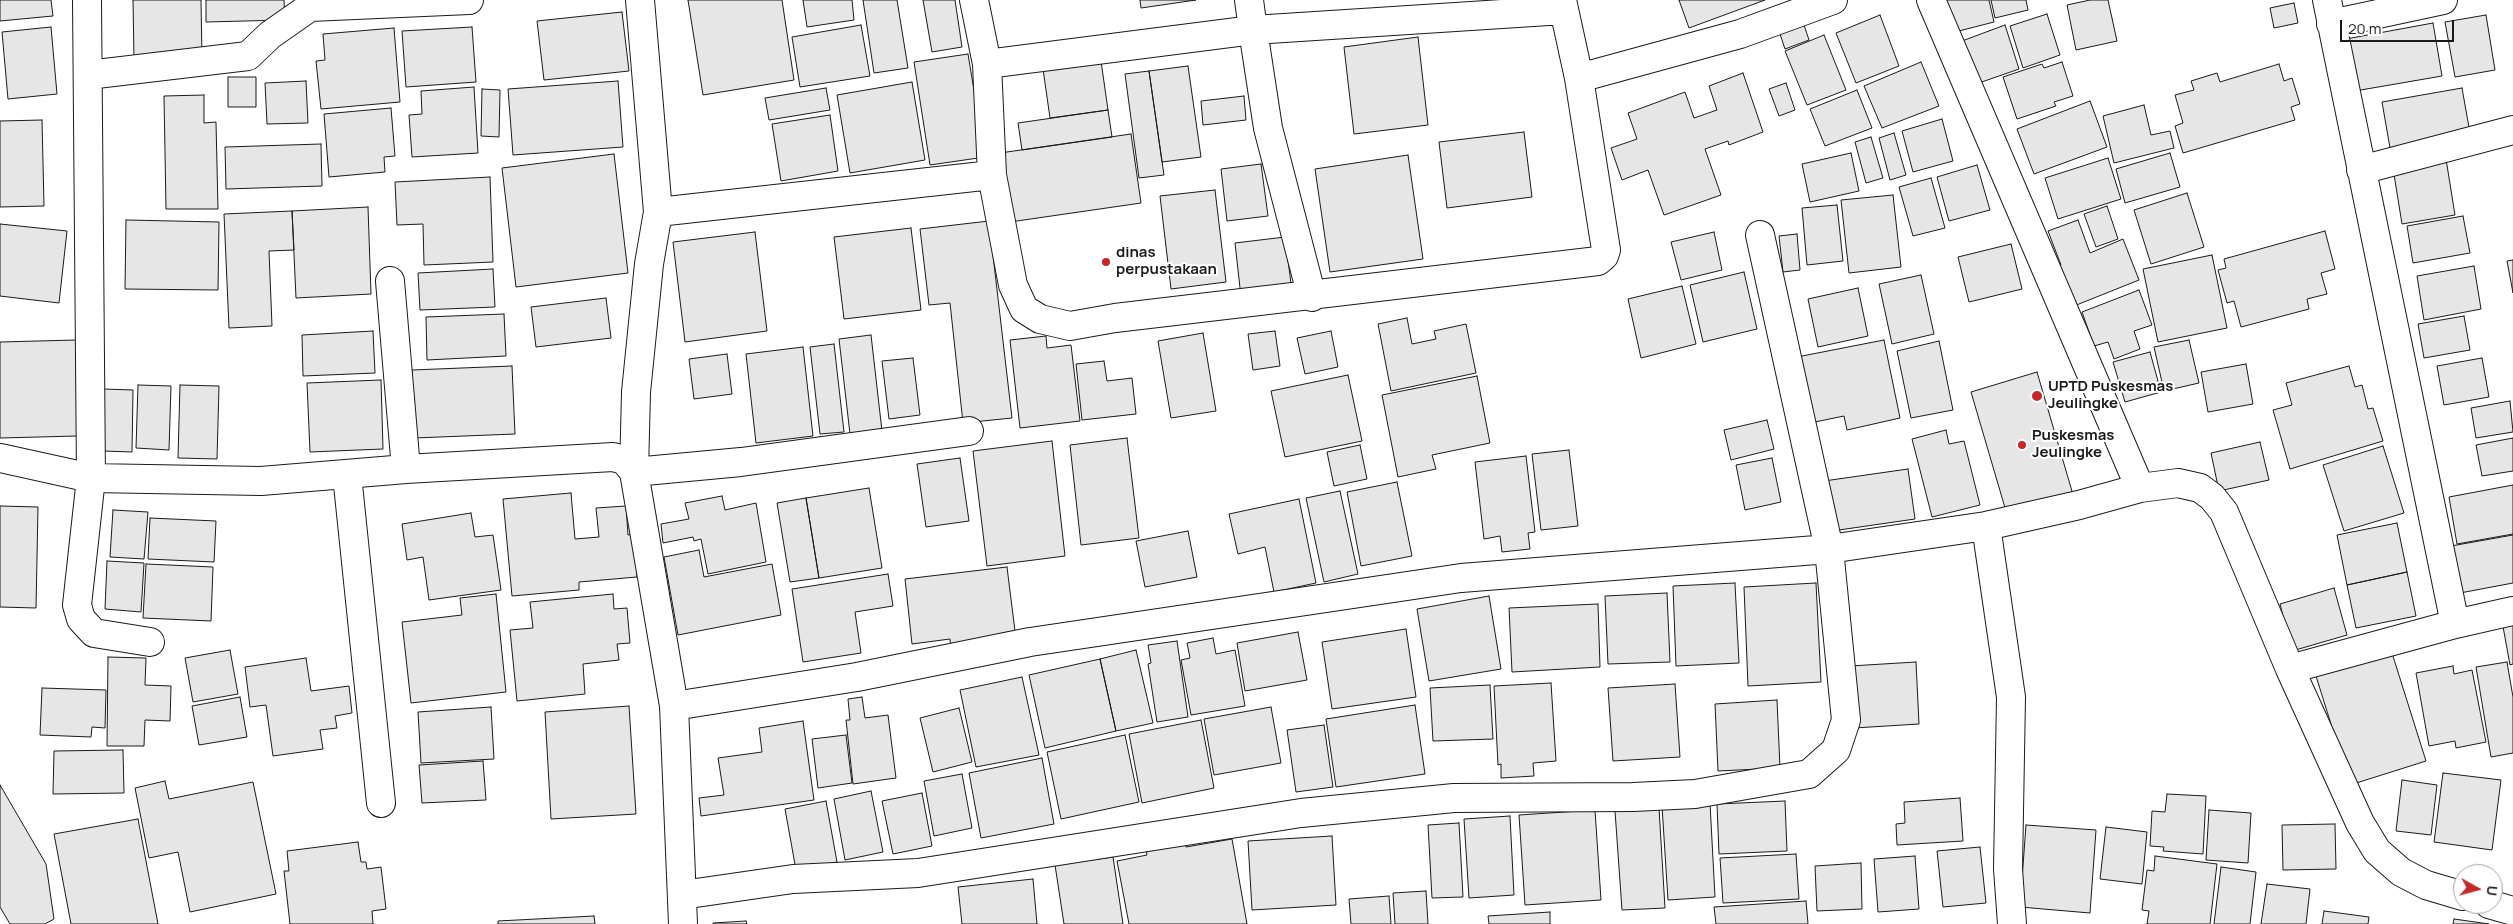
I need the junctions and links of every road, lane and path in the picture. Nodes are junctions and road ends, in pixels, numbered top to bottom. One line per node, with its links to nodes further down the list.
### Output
1 (87, 0): 13 (street)
2 (468, 0): 13 (street)
3 (640, 0): 18 (street)
4 (974, 0): 12 (street)
5 (1249, 0): 11 (street)
6 (1833, 0): 14 (street)
7 (1931, 0): 28 (street)
8 (2443, 0): 10 (street)
9 (1563, 5): 11 (street); 14 (street)
10 (2328, 12): 16 (street)
11 (1253, 30): 12 (street); 21 (street)
12 (987, 64): 17 (street)
13 (88, 75): 27 (street)
14 (1579, 78): 21 (street)
15 (2513, 130): 16 (street)
16 (2361, 170): 32 (street)
17 (992, 175): 18 (street); 21 (street)
18 (658, 212): 25 (street)
19 (1760, 235): 30 (street)
20 (390, 281): 24 (street)
21 (1312, 297)
22 (969, 431): 25 (street)
23 (0, 458): 27 (street)
24 (406, 469): 25 (street); 26 (street)
25 (634, 472): 35 (street)
26 (347, 475): 27 (street); 36 (street)
27 (91, 478): 33 (street)
28 (2140, 488): 29 (street); 34 (street)
29 (1986, 526): 30 (street); 40 (street)
30 (1829, 549): 35 (street); 38 (street)
31 (2513, 612): 32 (street)
32 (2455, 624): 34 (street)
33 (150, 642)
34 (2290, 669): 37 (street)
35 (674, 706): 38 (street)
36 (381, 803)
37 (2453, 893)
38 (682, 895): 39 (street)
39 (684, 924)
40 (2012, 924)

